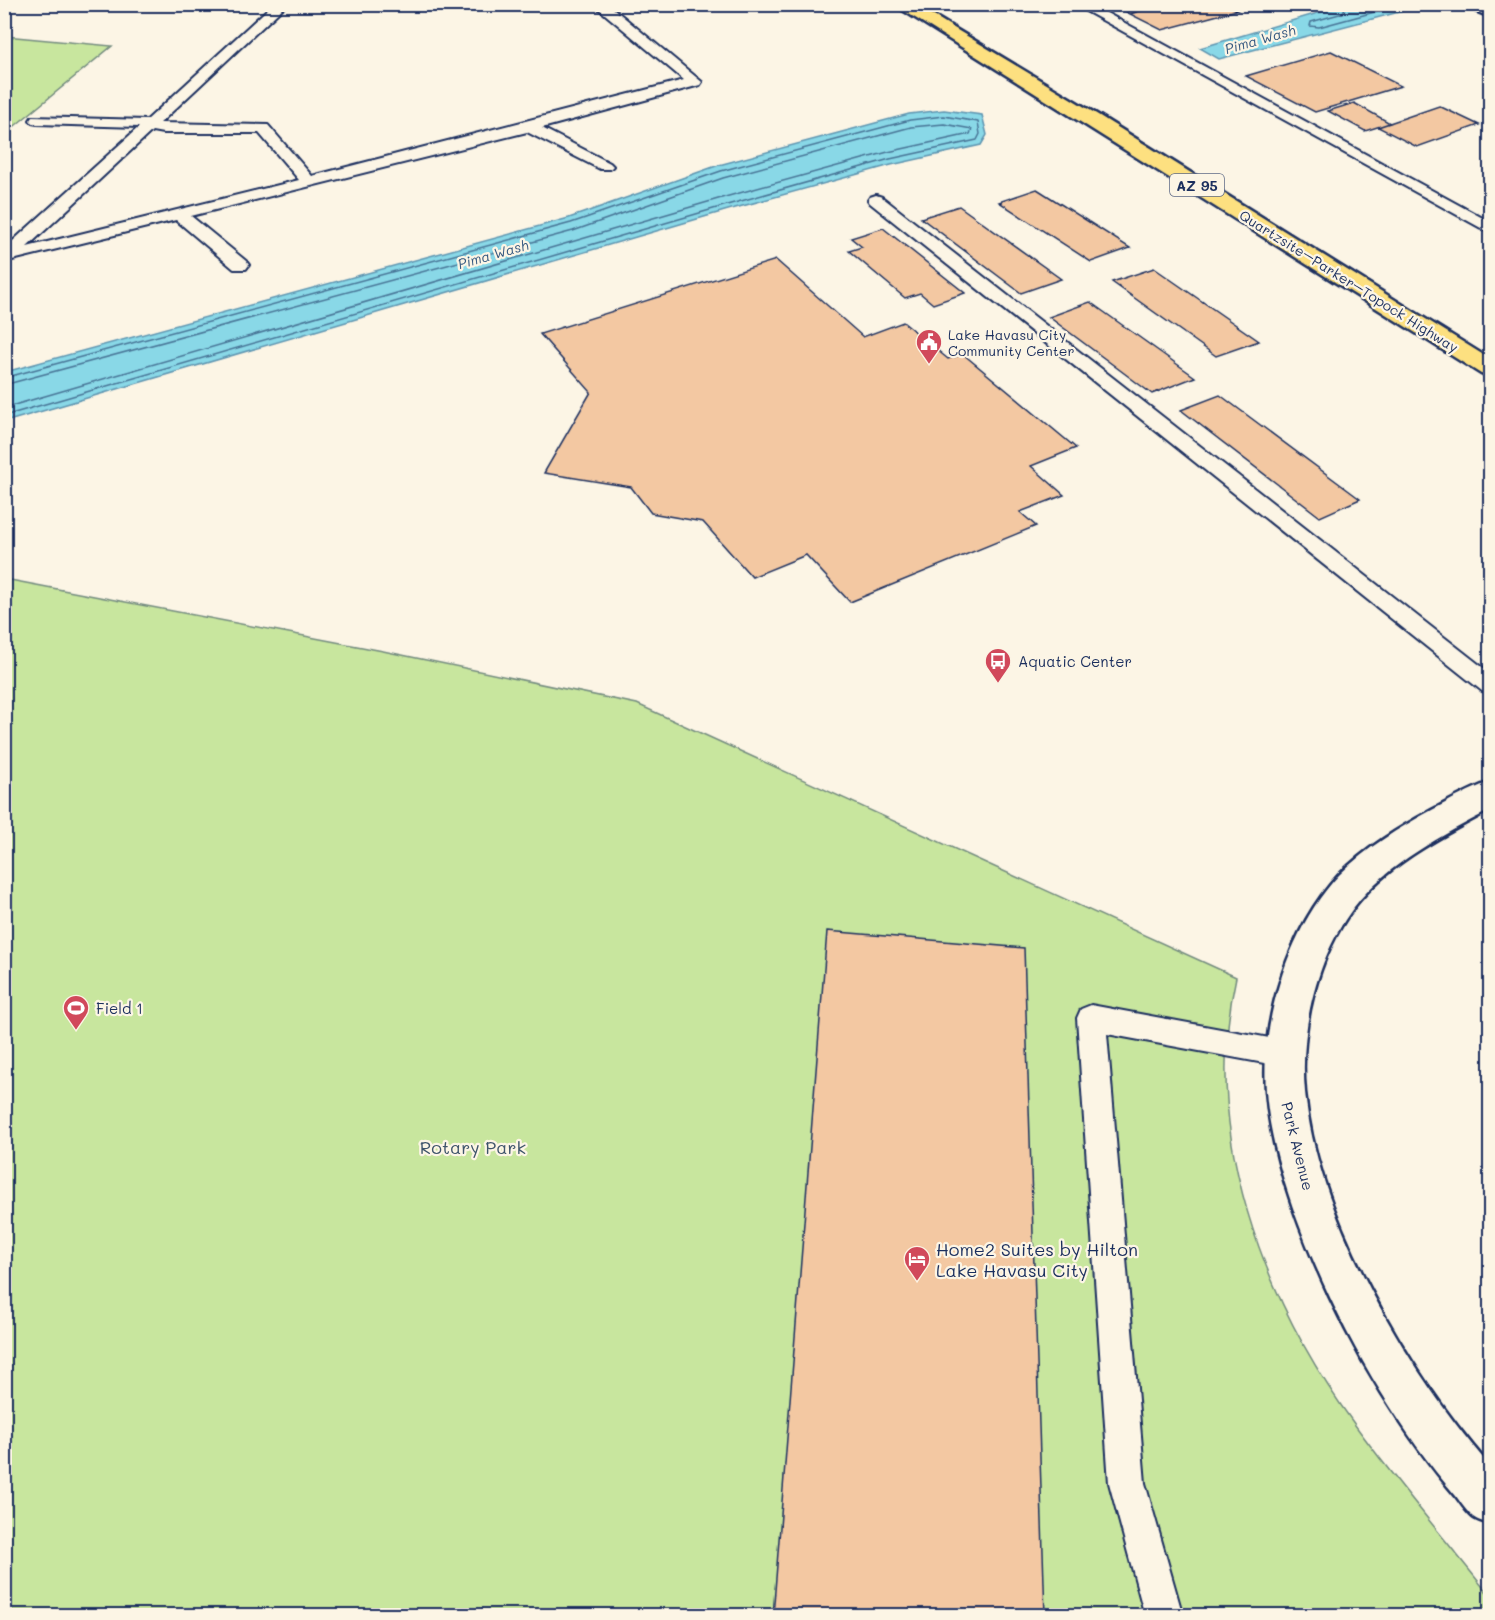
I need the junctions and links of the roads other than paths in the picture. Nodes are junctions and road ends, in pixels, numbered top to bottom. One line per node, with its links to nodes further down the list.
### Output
1 (280, 4): 8 (lane)
2 (599, 4): 9 (lane)
3 (901, 4): 17 (highway, Quartzsite–Parker–Topock Highway / AZ 95)
4 (1079, 4): 14 (lane)
5 (1474, 4): 6 (street)
6 (1491, 12)
7 (37, 120): 8 (lane)
8 (150, 125): 11 (lane); 15 (lane)
9 (529, 127): 10 (lane); 11 (lane)
10 (606, 166)
11 (309, 182): 13 (lane)
12 (876, 200): 18 (lane)
13 (179, 214): 15 (lane); 16 (lane)
14 (1491, 228)
15 (5, 258)
16 (240, 265)
17 (1491, 369)
18 (1491, 685)
19 (1491, 795): 20 (street, Park Avenue)
20 (1286, 1054): 21 (street, Park Avenue); 22 (lane)
21 (1491, 1502)
22 (1164, 1616)

